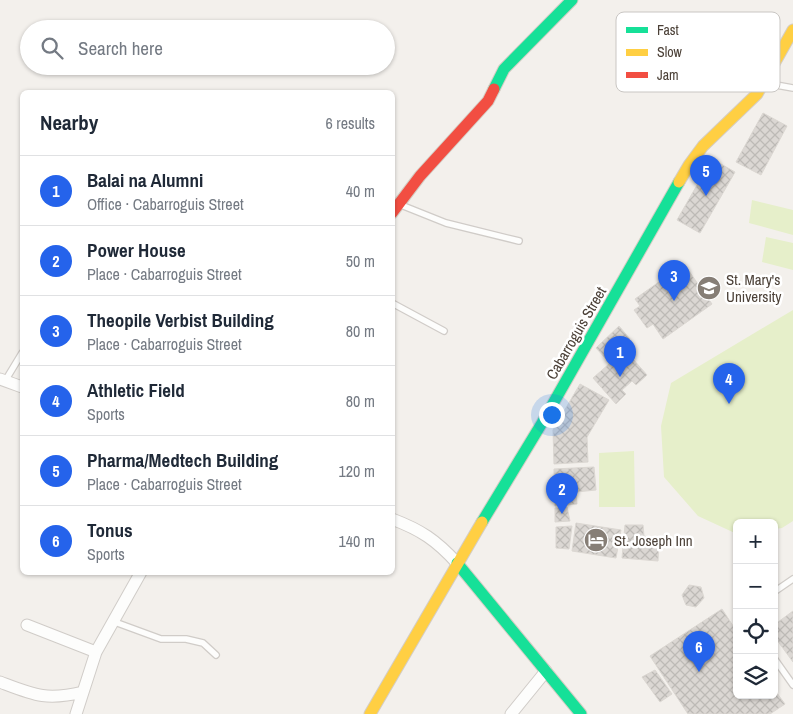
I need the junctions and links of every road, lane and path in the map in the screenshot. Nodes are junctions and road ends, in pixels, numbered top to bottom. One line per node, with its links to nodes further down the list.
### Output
1 (572, 0): 7 (street)
2 (793, 30): 3 (street, Cabarroguis Street)
3 (780, 54)
4 (780, 86): 5 (lane)
5 (793, 88)
6 (758, 92): 15 (street, Cabarroguis Street)
7 (396, 209): 8 (lane)
8 (519, 241)
9 (395, 305): 10 (lane)
10 (444, 331)
11 (20, 355): 12 (lane)
12 (2, 380): 13 (street)
13 (20, 386)
14 (395, 519): 15 (street)
15 (457, 562): 24 (street); 29 (street, Cabarroguis Street)
16 (139, 575): 19 (street)
17 (793, 580): 18 (lane)
18 (778, 589)
19 (112, 621): 21 (street); 22 (lane)
20 (27, 625): 21 (street)
21 (96, 652): 27 (street)
22 (216, 655)
23 (778, 664): 26 (lane)
24 (546, 671): 30 (street); 31 (street)
25 (0, 682): 27 (street)
26 (793, 685)
27 (83, 692): 28 (street)
28 (76, 714)
29 (370, 714)
30 (511, 714)
31 (581, 714)

